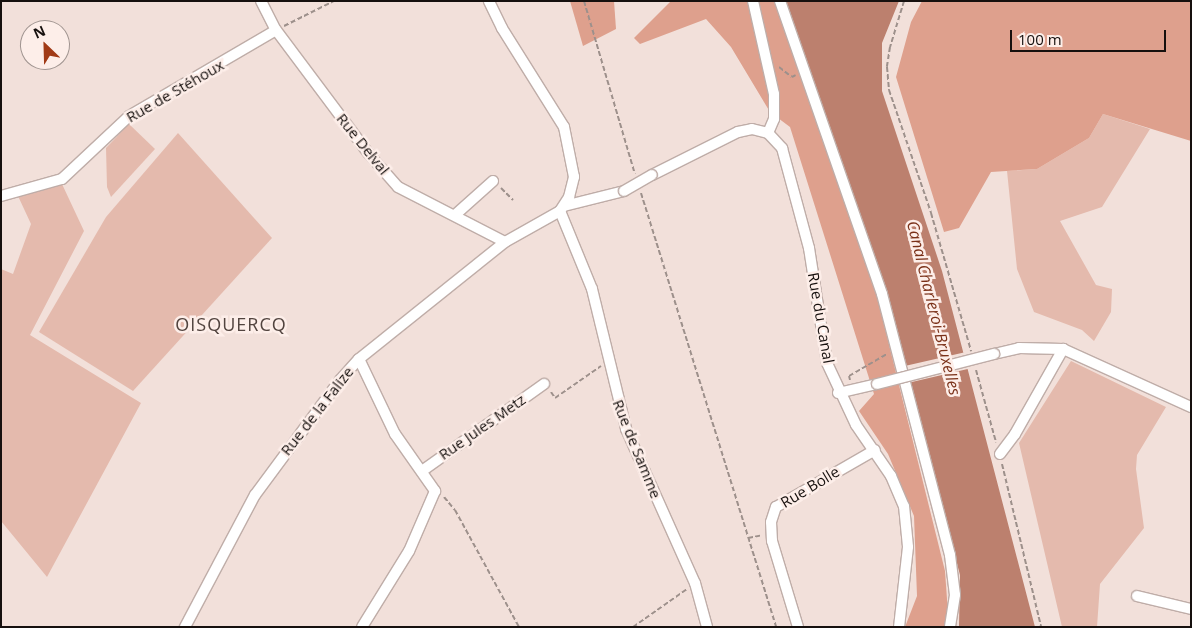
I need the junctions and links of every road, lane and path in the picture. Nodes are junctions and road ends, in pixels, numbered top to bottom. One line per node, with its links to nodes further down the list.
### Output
1 (261, 1): 8 (street, Rue Delval)
2 (334, 1): 8 (path)
3 (489, 1): 17 (street)
4 (584, 1): 13 (path)
5 (753, 1): 9 (street)
6 (780, 1): 10 (street)
7 (904, 1): 22 (path)
8 (276, 30): 15 (street, Rue de Stéhoux); 18 (street, Rue Delval)
9 (765, 57): 10 (path); 11 (street)
10 (805, 72): 20 (street)
11 (768, 133): 17 (street, bridge); 28 (street, Rue du Canal)
12 (493, 181): 16 (path); 18 (street)
13 (638, 183)
14 (641, 192): 35 (path)
15 (1, 196)
16 (513, 200)
17 (562, 208): 19 (street, Rue de la Falize); 24 (street, Rue de Samme)
18 (455, 215): 19 (street, Rue Delval)
19 (505, 242): 23 (street, Rue de la Falize)
20 (896, 348): 27 (path); 47 (street)
21 (1063, 350): 27 (street, bridge); 29 (street); 31 (street)
22 (972, 353)
23 (359, 359): 32 (street); 39 (street, Rue de la Falize)
24 (607, 362): 26 (path); 36 (street, Rue de Samme)
25 (974, 362): 31 (path)
26 (544, 384): 32 (street, Rue Jules Metz)
27 (852, 389): 28 (street)
28 (838, 392): 30 (street)
29 (1191, 407)
30 (875, 450): 34 (street, Rue Bolle); 46 (street)
31 (1000, 454): 48 (path)
32 (422, 471): 33 (street)
33 (435, 491): 40 (street); 41 (path)
34 (771, 534): 35 (path); 45 (street, Rue Bolle)
35 (748, 538): 44 (path)
36 (695, 583): 42 (path); 43 (street, Rue de Samme)
37 (1137, 596): 38 (street)
38 (1191, 609)
39 (185, 627)
40 (362, 627)
41 (519, 627)
42 (633, 627)
43 (707, 627)
44 (776, 627)
45 (798, 627)
46 (899, 627)
47 (950, 627)
48 (1041, 627)

